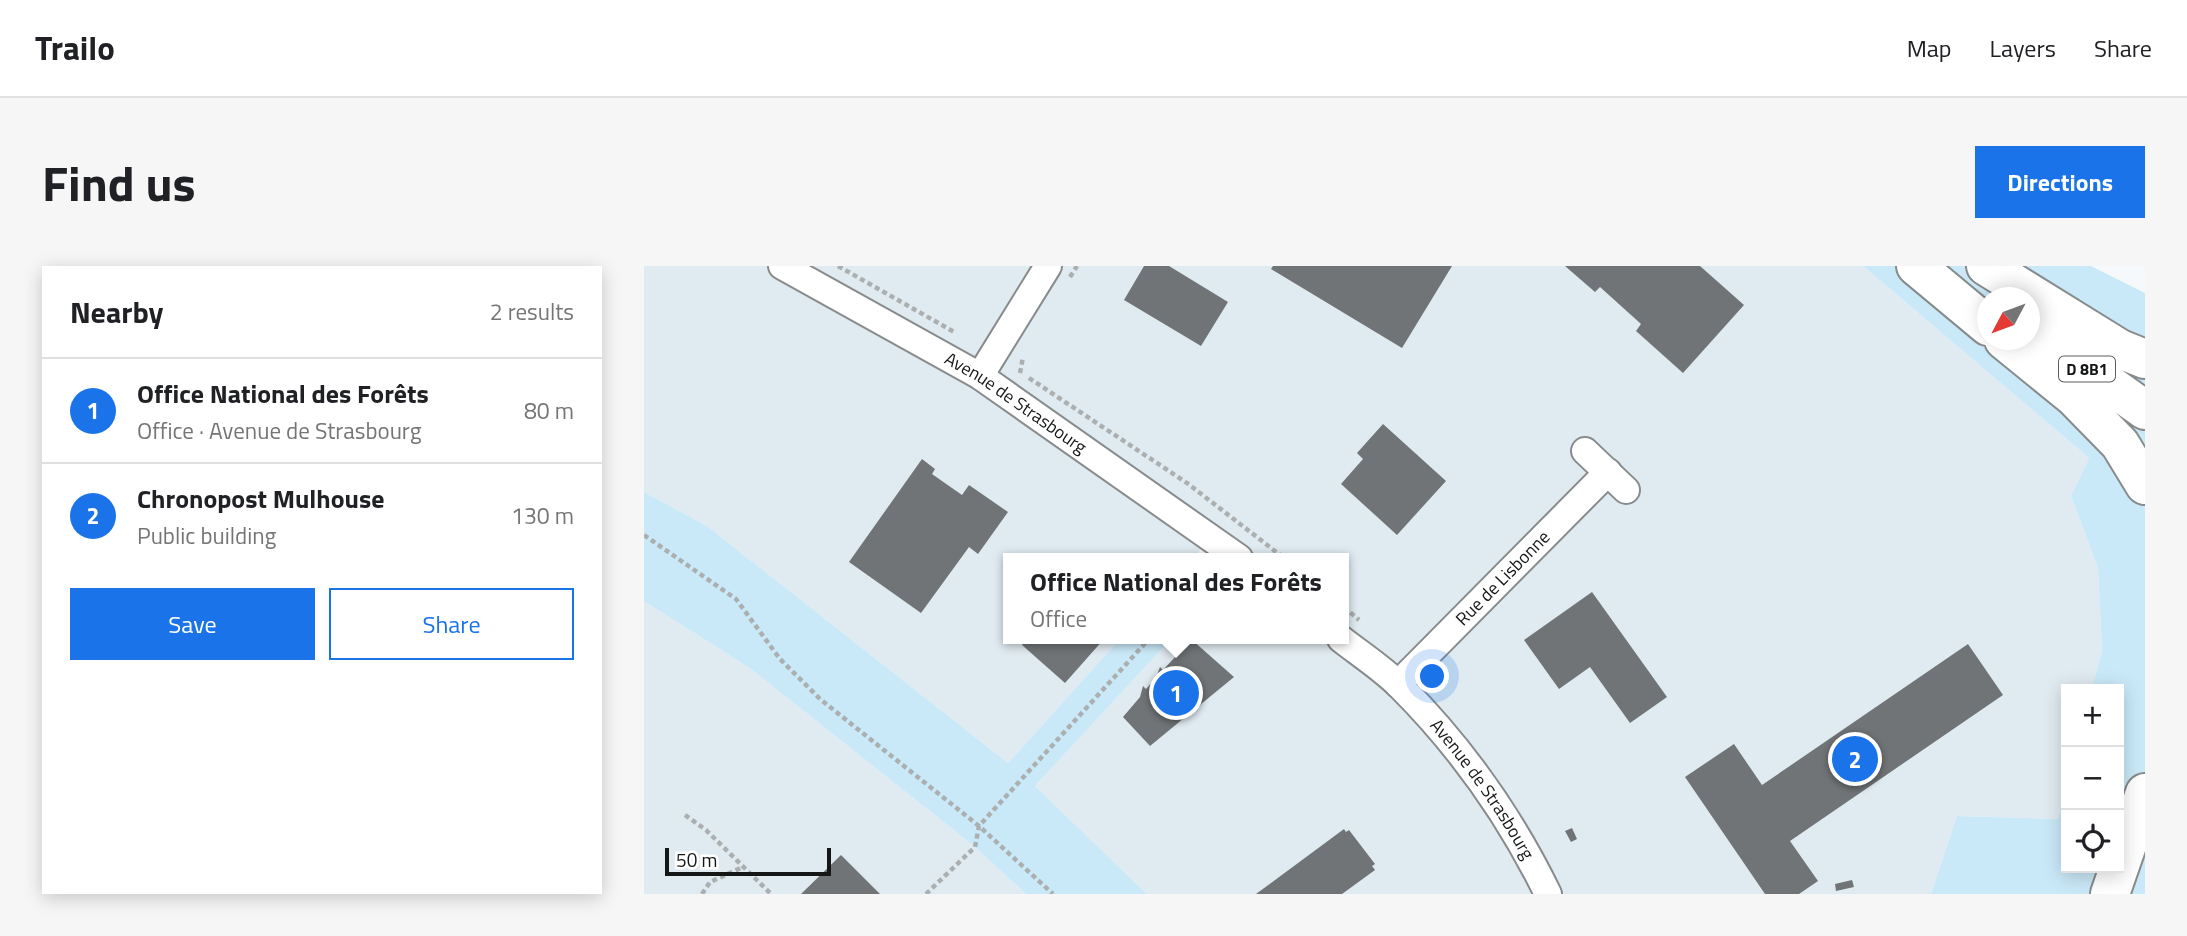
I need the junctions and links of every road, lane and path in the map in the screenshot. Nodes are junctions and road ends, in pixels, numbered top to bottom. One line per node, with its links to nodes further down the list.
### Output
1 (782, 266): 11 (street, Avenue de Strasbourg)
2 (1048, 266): 11 (street)
3 (1916, 266): 7 (highway)
4 (1944, 266): 6 (highway)
5 (1986, 266): 10 (highway, D 8B1)
6 (1977, 291)
7 (1977, 318)
8 (2040, 336): 12 (highway, D 8B1)
9 (2016, 350): 14 (highway, D 8B1)
10 (2145, 359)
11 (980, 376): 16 (street, Avenue de Strasbourg)
12 (2145, 410)
13 (1586, 451): 19 (street, Rue de Lisbonne)
14 (2145, 485)
15 (644, 535): 22 (path)
16 (1232, 553)
17 (1144, 644): 22 (path)
18 (1347, 644): 19 (street, Avenue de Strasbourg)
19 (1398, 684): 29 (street, Avenue de Strasbourg)
20 (2145, 793): 30 (highway)
21 (685, 815): 23 (path)
22 (979, 826): 27 (path); 28 (path)
23 (743, 867): 25 (path); 26 (path)
24 (2145, 875): 31 (highway)
25 (702, 894)
26 (771, 894)
27 (926, 894)
28 (1053, 894)
29 (1548, 894)
30 (2110, 894)
31 (2137, 894)

